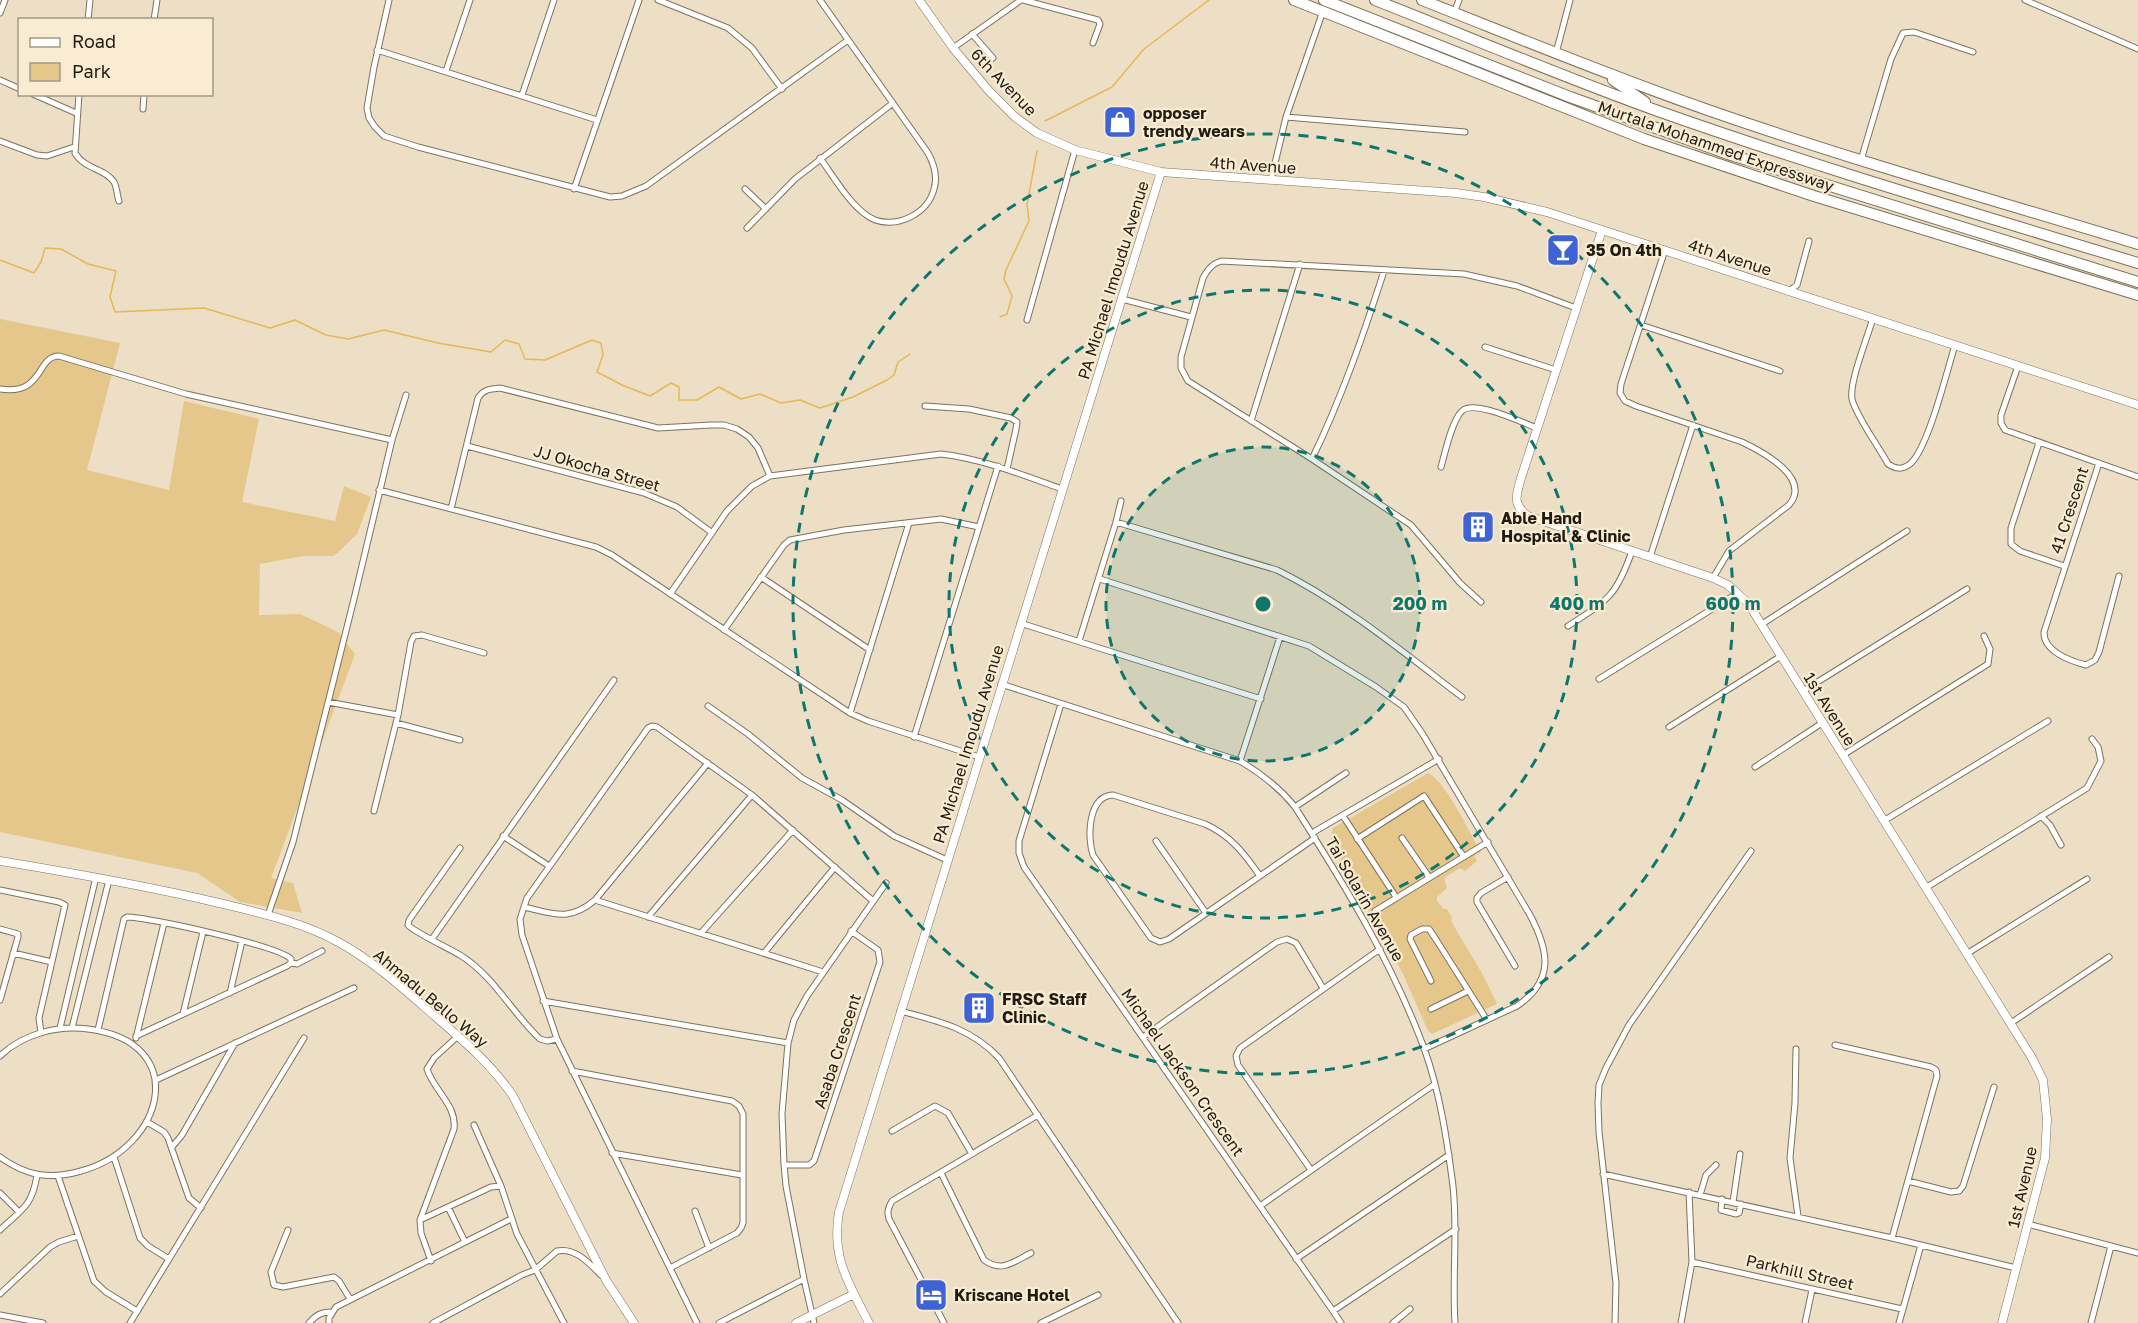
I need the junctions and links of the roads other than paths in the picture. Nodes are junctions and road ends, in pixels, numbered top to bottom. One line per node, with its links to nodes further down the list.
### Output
1 (5, 0): 20 (street)
2 (90, 0): 22 (street)
3 (157, 0): 23 (street)
4 (389, 0): 30 (street)
5 (470, 0): 36 (street)
6 (554, 0): 40 (street)
7 (639, 0): 49 (street)
8 (658, 0): 39 (street)
9 (820, 0): 25 (street)
10 (919, 0): 28 (street, 6th Avenue)
11 (1022, 0): 18 (street); 24 (street)
12 (1294, 0): 19 (highway, Murtala Mohammed Expressway)
13 (1375, 0): 46 (highway, Murtala Mohammed Expressway)
14 (1422, 0): 21 (highway, Murtala Mohammed Expressway)
15 (1459, 0): 21 (street)
16 (1570, 0): 32 (street)
17 (2025, 0): 29 (street)
18 (1039, 2): 26 (street)
19 (1323, 6): 27 (highway, Murtala Mohammed Expressway); 34 (highway, Murtala Mohammed Expressway); 48 (street)
20 (0, 13)
21 (1454, 13): 32 (highway, Murtala Mohammed Expressway)
22 (88, 18)
23 (154, 18)
24 (972, 34): 28 (street); 33 (street)
25 (848, 40): 39 (street); 44 (street)
26 (1093, 43)
27 (1407, 46): 34 (highway); 72 (highway, Murtala Mohammed Expressway)
28 (953, 48): 53 (street, 6th Avenue)
29 (2138, 49)
30 (377, 50): 36 (street); 58 (street)
31 (1973, 52): 55 (street)
32 (1556, 53): 35 (highway, Murtala Mohammed Expressway)
33 (993, 58)
34 (1480, 63): 70 (highway, Murtala Mohammed Expressway)
35 (1600, 70): 46 (highway); 55 (highway, Murtala Mohammed Expressway)
36 (446, 71): 40 (street)
37 (0, 80): 38 (street)
38 (18, 88)
39 (782, 89): 58 (street)
40 (522, 95): 49 (street)
41 (38, 96): 47 (street)
42 (79, 96): 47 (street)
43 (144, 96): 45 (street)
44 (893, 103): 54 (street); 54 (street)
45 (142, 109)
46 (1658, 111): 67 (highway, Murtala Mohammed Expressway)
47 (76, 113): 52 (street)
48 (1286, 117): 50 (street); 57 (street)
49 (597, 120): 58 (street)
50 (1465, 132)
51 (0, 141): 52 (street)
52 (74, 147): 60 (street)
53 (1075, 150): 56 (street, 6th Avenue); 77 (street)
54 (820, 158): 61 (street)
55 (1861, 160): 65 (highway, Murtala Mohammed Expressway)
56 (1161, 172): 57 (street, 4th Avenue); 73 (street, PA Michael Imoudu Avenue)
57 (1271, 180): 63 (street, 4th Avenue)
58 (574, 189)
59 (745, 189): 61 (street)
60 (119, 201)
61 (766, 209): 62 (street)
62 (747, 228)
63 (1602, 230): 66 (street, 4th Avenue); 74 (street, 1st Avenue)
64 (1809, 241): 71 (street)
65 (2138, 244)
66 (1665, 250): 71 (street, 4th Avenue); 78 (street)
67 (2138, 263)
68 (1300, 264): 69 (street); 75 (street); 88 (street)
69 (1384, 271): 74 (street); 94 (street)
70 (2138, 282)
71 (1788, 291): 76 (street, 4th Avenue)
72 (2138, 295)
73 (1122, 299): 75 (street); 101 (street, PA Michael Imoudu Avenue)
74 (1576, 308): 82 (street, 1st Avenue)
75 (1191, 317): 88 (street)
76 (1873, 318): 79 (street, 4th Avenue); 79 (street)
77 (1027, 320)
78 (1641, 325): 83 (street); 89 (street)
79 (1955, 345): 81 (street, 4th Avenue)
80 (1485, 347): 82 (street)
81 (2018, 366): 86 (street, 4th Avenue); 92 (street, 41 Crescent)
82 (1556, 370): 90 (street, 1st Avenue)
83 (1780, 371)
84 (0, 388): 91 (street)
85 (406, 395): 91 (street)
86 (2138, 405)
87 (925, 406): 98 (street)
88 (1251, 421): 94 (street)
89 (1693, 425): 111 (street); 115 (street)
90 (1537, 428): 97 (street); 110 (street, 1st Avenue)
91 (392, 440): 102 (street)
92 (2039, 443): 95 (street, 41 Crescent); 112 (street, 41 Crescent)
93 (467, 446): 99 (street); 104 (street); 109 (street, JJ Okocha Street)
94 (1312, 459): 120 (street)
95 (2099, 463): 100 (street, 41 Crescent); 112 (street, 41 Crescent)
96 (998, 466): 98 (street); 99 (street); 107 (street)
97 (1441, 467)
98 (1007, 469): 101 (street)
99 (770, 476): 109 (street)
100 (2138, 477)
101 (1062, 489): 121 (street, PA Michael Imoudu Avenue)
102 (379, 490): 104 (street); 137 (street)
103 (1121, 501): 105 (street)
104 (451, 509): 119 (street)
105 (1116, 522): 116 (street); 135 (street)
106 (909, 523): 107 (street); 114 (street); 128 (street)
107 (979, 526): 146 (street)
108 (1907, 531): 122 (street)
109 (711, 532): 119 (street)
110 (1632, 551): 111 (street, 1st Avenue); 123 (street)
111 (1650, 557): 115 (street, 1st Avenue)
112 (2064, 566): 113 (street, 41 Crescent)
113 (2119, 576)
114 (761, 577): 124 (street); 128 (street)
115 (1713, 578): 118 (street, 1st Avenue)
116 (1100, 579): 126 (street); 127 (street)
117 (1967, 590): 134 (street)
118 (1738, 592): 122 (street, 1st Avenue); 131 (street)
119 (670, 594): 124 (street)
120 (1481, 602)
121 (1020, 623): 127 (street); 133 (street, PA Michael Imoudu Avenue)
122 (1762, 624): 130 (street, 1st Avenue)
123 (1568, 626)
124 (724, 630): 140 (street)
125 (1984, 636): 149 (street)
126 (1280, 637): 136 (street); 151 (street)
127 (1079, 641): 136 (street)
128 (870, 650): 140 (street)
129 (484, 653): 141 (street)
130 (1781, 656): 134 (street, 1st Avenue); 145 (street)
131 (1599, 679)
132 (614, 680): 163 (street)
133 (1001, 684): 138 (street, Tai Solarin Avenue); 150 (street, PA Michael Imoudu Avenue)
134 (1803, 691): 144 (street, 1st Avenue)
135 (1462, 697)
136 (1262, 699): 152 (street)
137 (328, 702): 141 (street); 194 (street)
138 (1061, 704): 152 (street, Tai Solarin Avenue); 232 (street, Michael Jackson Crescent)
139 (708, 706): 173 (street)
140 (850, 713): 146 (street)
141 (398, 715): 143 (street)
142 (2048, 721): 161 (street)
143 (396, 723): 148 (street); 158 (street)
144 (1822, 723): 149 (street, 1st Avenue); 154 (street)
145 (1669, 728)
146 (914, 737): 150 (street)
147 (2092, 739): 160 (street)
148 (460, 740)
149 (1843, 755): 161 (street, 1st Avenue)
150 (979, 756): 173 (street, PA Michael Imoudu Avenue)
151 (1439, 759): 159 (street); 168 (street)
152 (1240, 762): 157 (street, Tai Solarin Avenue)
153 (708, 763): 156 (street); 175 (street); 188 (street)
154 (1755, 767)
155 (1346, 773): 157 (street)
156 (752, 795): 162 (street); 195 (street)
157 (1295, 807): 164 (street, Tai Solarin Avenue)
158 (374, 811)
159 (1343, 816): 164 (street); 165 (street)
160 (2041, 816): 169 (street); 184 (street)
161 (1885, 820): 184 (street, 1st Avenue)
162 (793, 830): 176 (street); 200 (street)
163 (503, 836): 175 (street); 201 (street)
164 (1313, 836): 177 (street); 203 (street, Tai Solarin Avenue)
165 (1358, 838): 172 (street); 186 (street)
166 (1402, 838): 179 (street)
167 (1156, 841): 193 (street)
168 (1488, 842): 172 (street); 180 (street)
169 (2061, 845)
170 (460, 848): 201 (street)
171 (1751, 851): 261 (street)
172 (1464, 857): 179 (street)
173 (946, 860): 222 (street, PA Michael Imoudu Avenue)
174 (0, 861): 178 (street, Ahmadu Bello Way)
175 (549, 866): 191 (street)
176 (835, 867): 189 (street); 206 (street)
177 (1260, 876): 193 (street); 193 (street)
178 (96, 877): 182 (street, Ahmadu Bello Way); 187 (street)
179 (1429, 877): 186 (street)
180 (1508, 877): 211 (street); 224 (street)
181 (2087, 879): 207 (street)
182 (109, 880): 190 (street); 194 (street, Ahmadu Bello Way)
183 (886, 883): 189 (street)
184 (1927, 887): 207 (street, 1st Avenue)
185 (0, 890): 209 (street)
186 (1396, 897): 192 (street)
187 (91, 899): 190 (street); 226 (street)
188 (595, 900): 191 (street); 195 (street)
189 (873, 901): 198 (street)
190 (104, 902): 227 (street)
191 (524, 907): 220 (street)
192 (1375, 911)
193 (1206, 913)
194 (268, 915): 231 (street, Ahmadu Bello Way)
195 (648, 917): 200 (street)
196 (164, 923): 199 (street); 228 (street); 230 (street)
197 (0, 929): 205 (street)
198 (851, 931): 212 (street); 258 (street, Asaba Crescent)
199 (203, 932): 202 (street); 223 (street)
200 (701, 933): 206 (street)
201 (432, 939): 234 (street)
202 (242, 941): 210 (street); 218 (street)
203 (1380, 949): 215 (street); 239 (street, Tai Solarin Avenue)
204 (322, 951): 210 (street)
205 (14, 953): 209 (street); 216 (street)
206 (764, 953): 212 (street)
207 (1968, 953): 225 (street, 1st Avenue)
208 (2109, 957): 225 (street)
209 (52, 962): 229 (street)
210 (291, 963): 218 (street)
211 (1515, 966)
212 (823, 972): 236 (street)
213 (1431, 981): 217 (street)
214 (354, 988): 235 (street)
215 (1323, 988): 232 (street); 259 (street)
216 (2, 989): 219 (street)
217 (1468, 991): 221 (street); 224 (street)
218 (230, 993): 223 (street)
219 (0, 1000)
220 (543, 1000): 234 (street); 236 (street)
221 (1431, 1009)
222 (900, 1011): 246 (street); 304 (street, PA Michael Imoudu Avenue)
223 (183, 1014): 230 (street)
224 (1487, 1020): 239 (street)
225 (2011, 1023): 281 (street, 1st Avenue)
226 (60, 1028): 227 (street); 229 (street)
227 (72, 1028): 228 (street)
228 (98, 1030): 237 (street)
229 (41, 1033): 241 (street)
230 (136, 1036): 237 (street)
231 (458, 1036): 280 (street); 301 (street, Ahmadu Bello Way)
232 (1143, 1037): 273 (street, Michael Jackson Crescent)
233 (304, 1038): 275 (street)
234 (556, 1039): 242 (street)
235 (235, 1043): 243 (street); 250 (street)
236 (788, 1043): 258 (street)
237 (134, 1045): 243 (street)
238 (1835, 1045): 265 (street)
239 (1424, 1049): 244 (street, Tai Solarin Avenue)
240 (1796, 1049): 278 (street)
241 (0, 1056)
242 (572, 1071): 251 (street); 263 (street)
243 (156, 1080): 247 (street)
244 (1435, 1084): 254 (street, Tai Solarin Avenue); 259 (street)
245 (1994, 1087): 265 (street)
246 (1038, 1115): 252 (street); 328 (street)
247 (147, 1122): 250 (street); 256 (street)
248 (474, 1125): 266 (street)
249 (892, 1131): 252 (street)
250 (172, 1147): 275 (street)
251 (612, 1152): 263 (street); 297 (street)
252 (972, 1154): 260 (street)
253 (1740, 1154): 271 (street)
254 (1449, 1155): 282 (street, Tai Solarin Avenue); 294 (street)
255 (0, 1156): 262 (street)
256 (114, 1157): 264 (street); 293 (street)
257 (1716, 1164): 269 (street)
258 (784, 1165): 300 (street)
259 (1311, 1170): 273 (street)
260 (940, 1173): 291 (street); 326 (street)
261 (1604, 1174): 267 (street); 332 (street)
262 (37, 1175): 264 (street); 277 (street)
263 (742, 1175): 290 (street)
264 (58, 1176): 285 (street)
265 (1908, 1182): 286 (street)
266 (501, 1185): 274 (street); 279 (street)
267 (1689, 1192): 269 (street); 296 (street)
268 (0, 1193): 277 (street)
269 (1700, 1195): 270 (street)
270 (1722, 1199): 271 (street); 272 (street)
271 (1733, 1202): 272 (street)
272 (1741, 1204): 278 (street)
273 (1260, 1206): 294 (street, Michael Jackson Crescent)
274 (448, 1207): 280 (street); 287 (street)
275 (201, 1208): 293 (street)
276 (695, 1211): 290 (street)
277 (19, 1212): 283 (street)
278 (1798, 1216): 286 (street)
279 (511, 1219): 287 (street); 299 (street)
280 (420, 1220): 295 (street)
281 (2028, 1224): 289 (street); 298 (street, 1st Avenue)
282 (1456, 1229): 310 (street); 331 (street, Tai Solarin Avenue)
283 (0, 1230)
284 (288, 1230): 306 (street)
285 (78, 1236): 303 (street); 309 (street)
286 (1892, 1238): 288 (street)
287 (465, 1242): 295 (street)
288 (1921, 1245): 298 (street); 308 (street)
289 (2111, 1246): 292 (street); 337 (street)
290 (709, 1248): 297 (street)
291 (1030, 1253)
292 (2138, 1253)
293 (169, 1259): 309 (street)
294 (1296, 1259): 310 (street, Michael Jackson Crescent)
295 (431, 1261): 306 (street)
296 (1692, 1262): 302 (street, Parkhill Street); 333 (street)
297 (670, 1268): 321 (street)
298 (2016, 1268): 336 (street, 1st Avenue)
299 (535, 1270): 301 (street); 318 (street); 319 (street)
300 (804, 1279): 312 (street); 322 (street)
301 (606, 1280): 320 (street, Ahmadu Bello Way)
302 (1812, 1290): 308 (street, Parkhill Street); 334 (street)
303 (0, 1294)
304 (854, 1294): 312 (street); 325 (street, PA Michael Imoudu Avenue)
305 (1098, 1295): 327 (street)
306 (350, 1299): 311 (street)
307 (1410, 1309): 330 (street)
308 (1902, 1309): 335 (street)
309 (137, 1311): 315 (street)
310 (1333, 1311): 329 (street, Michael Jackson Crescent)
311 (332, 1312): 316 (street); 317 (street)
312 (813, 1314): 323 (street); 324 (street)
313 (0, 1315): 314 (street)
314 (43, 1323)
315 (130, 1323)
316 (309, 1323)
317 (329, 1323)
318 (433, 1323)
319 (564, 1323)
320 (634, 1323)
321 (697, 1323)
322 (719, 1323)
323 (796, 1323)
324 (814, 1323)
325 (869, 1323)
326 (944, 1323)
327 (1041, 1323)
328 (1178, 1323)
329 (1341, 1323)
330 (1393, 1323)
331 (1455, 1323)
332 (1615, 1323)
333 (1681, 1323)
334 (1805, 1323)
335 (1899, 1323)
336 (2002, 1323)
337 (2091, 1323)

